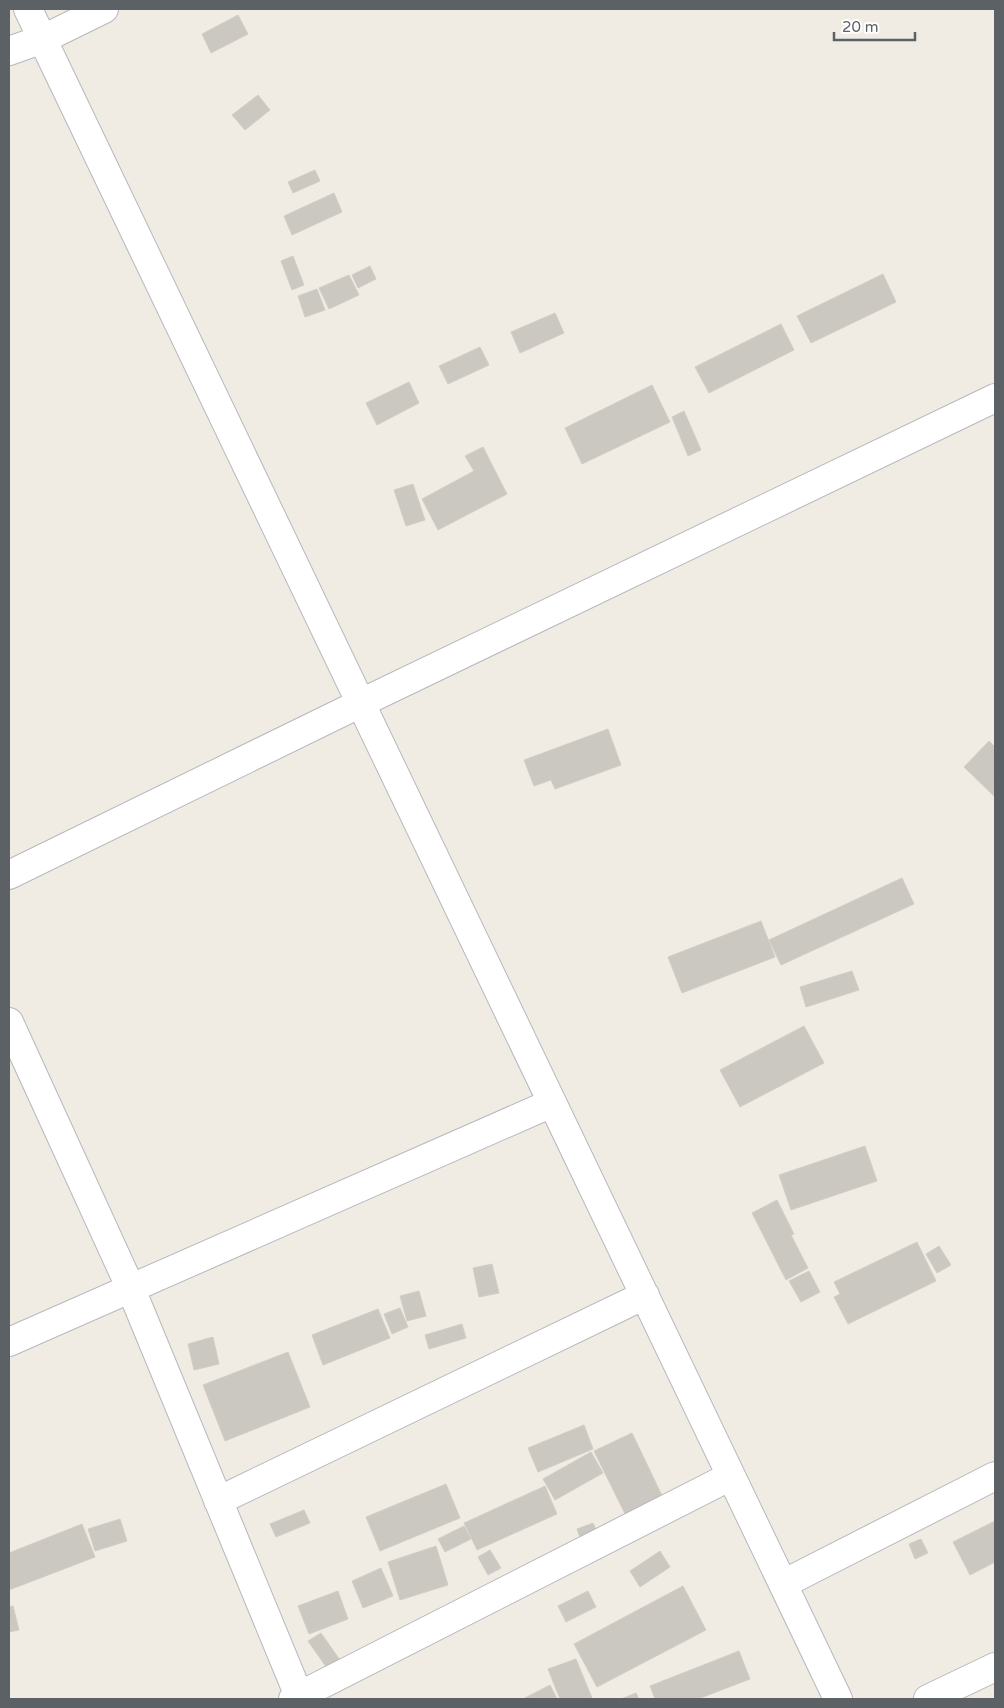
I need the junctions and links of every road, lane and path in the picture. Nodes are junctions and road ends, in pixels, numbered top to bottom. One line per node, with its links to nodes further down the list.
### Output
1 (28, 9): 3 (street)
2 (104, 9): 3 (street)
3 (42, 39): 4 (street); 6 (street)
4 (9, 51)
5 (995, 398): 6 (street)
6 (361, 703): 7 (street); 9 (street)
7 (9, 875)
8 (9, 1022): 10 (street)
9 (552, 1103): 10 (street); 11 (street)
10 (131, 1288): 12 (street); 15 (street)
11 (645, 1295): 13 (street); 15 (street)
12 (9, 1342)
13 (731, 1476): 16 (street); 18 (street)
14 (995, 1476): 16 (street)
15 (218, 1501): 18 (street)
16 (783, 1584): 19 (street)
17 (995, 1666): 20 (street)
18 (296, 1698)
19 (838, 1699)
20 (928, 1699)

